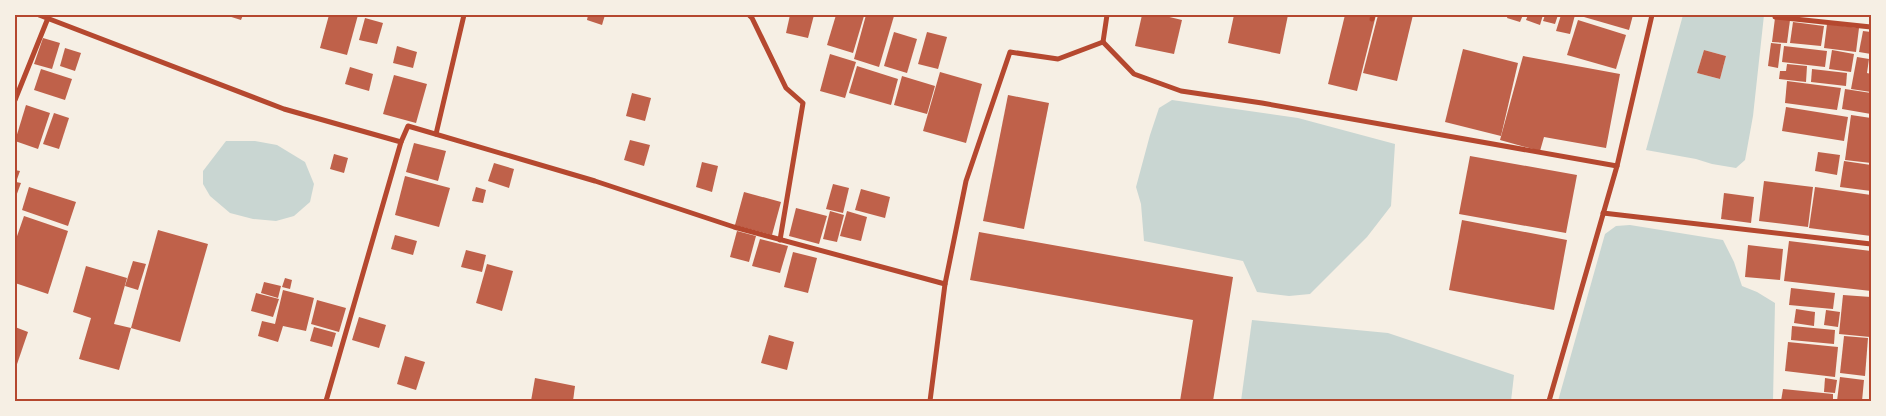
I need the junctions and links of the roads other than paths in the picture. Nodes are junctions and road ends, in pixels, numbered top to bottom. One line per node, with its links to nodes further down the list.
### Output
1 (39, 15): 7 (street)
2 (464, 15): 11 (street)
3 (748, 15): 15 (street)
4 (1107, 15): 9 (street)
5 (1652, 15): 13 (street)
6 (1775, 17): 8 (street)
7 (48, 18): 10 (street); 12 (street)
8 (1871, 27)
9 (1102, 42): 13 (street); 17 (street)
10 (15, 100)
11 (436, 134): 12 (street); 15 (street)
12 (401, 142): 18 (street)
13 (1618, 166): 14 (street)
14 (1603, 213): 16 (street); 20 (street)
15 (780, 240): 17 (street)
16 (1871, 244)
17 (945, 284): 19 (street)
18 (326, 401)
19 (930, 401)
20 (1549, 401)

